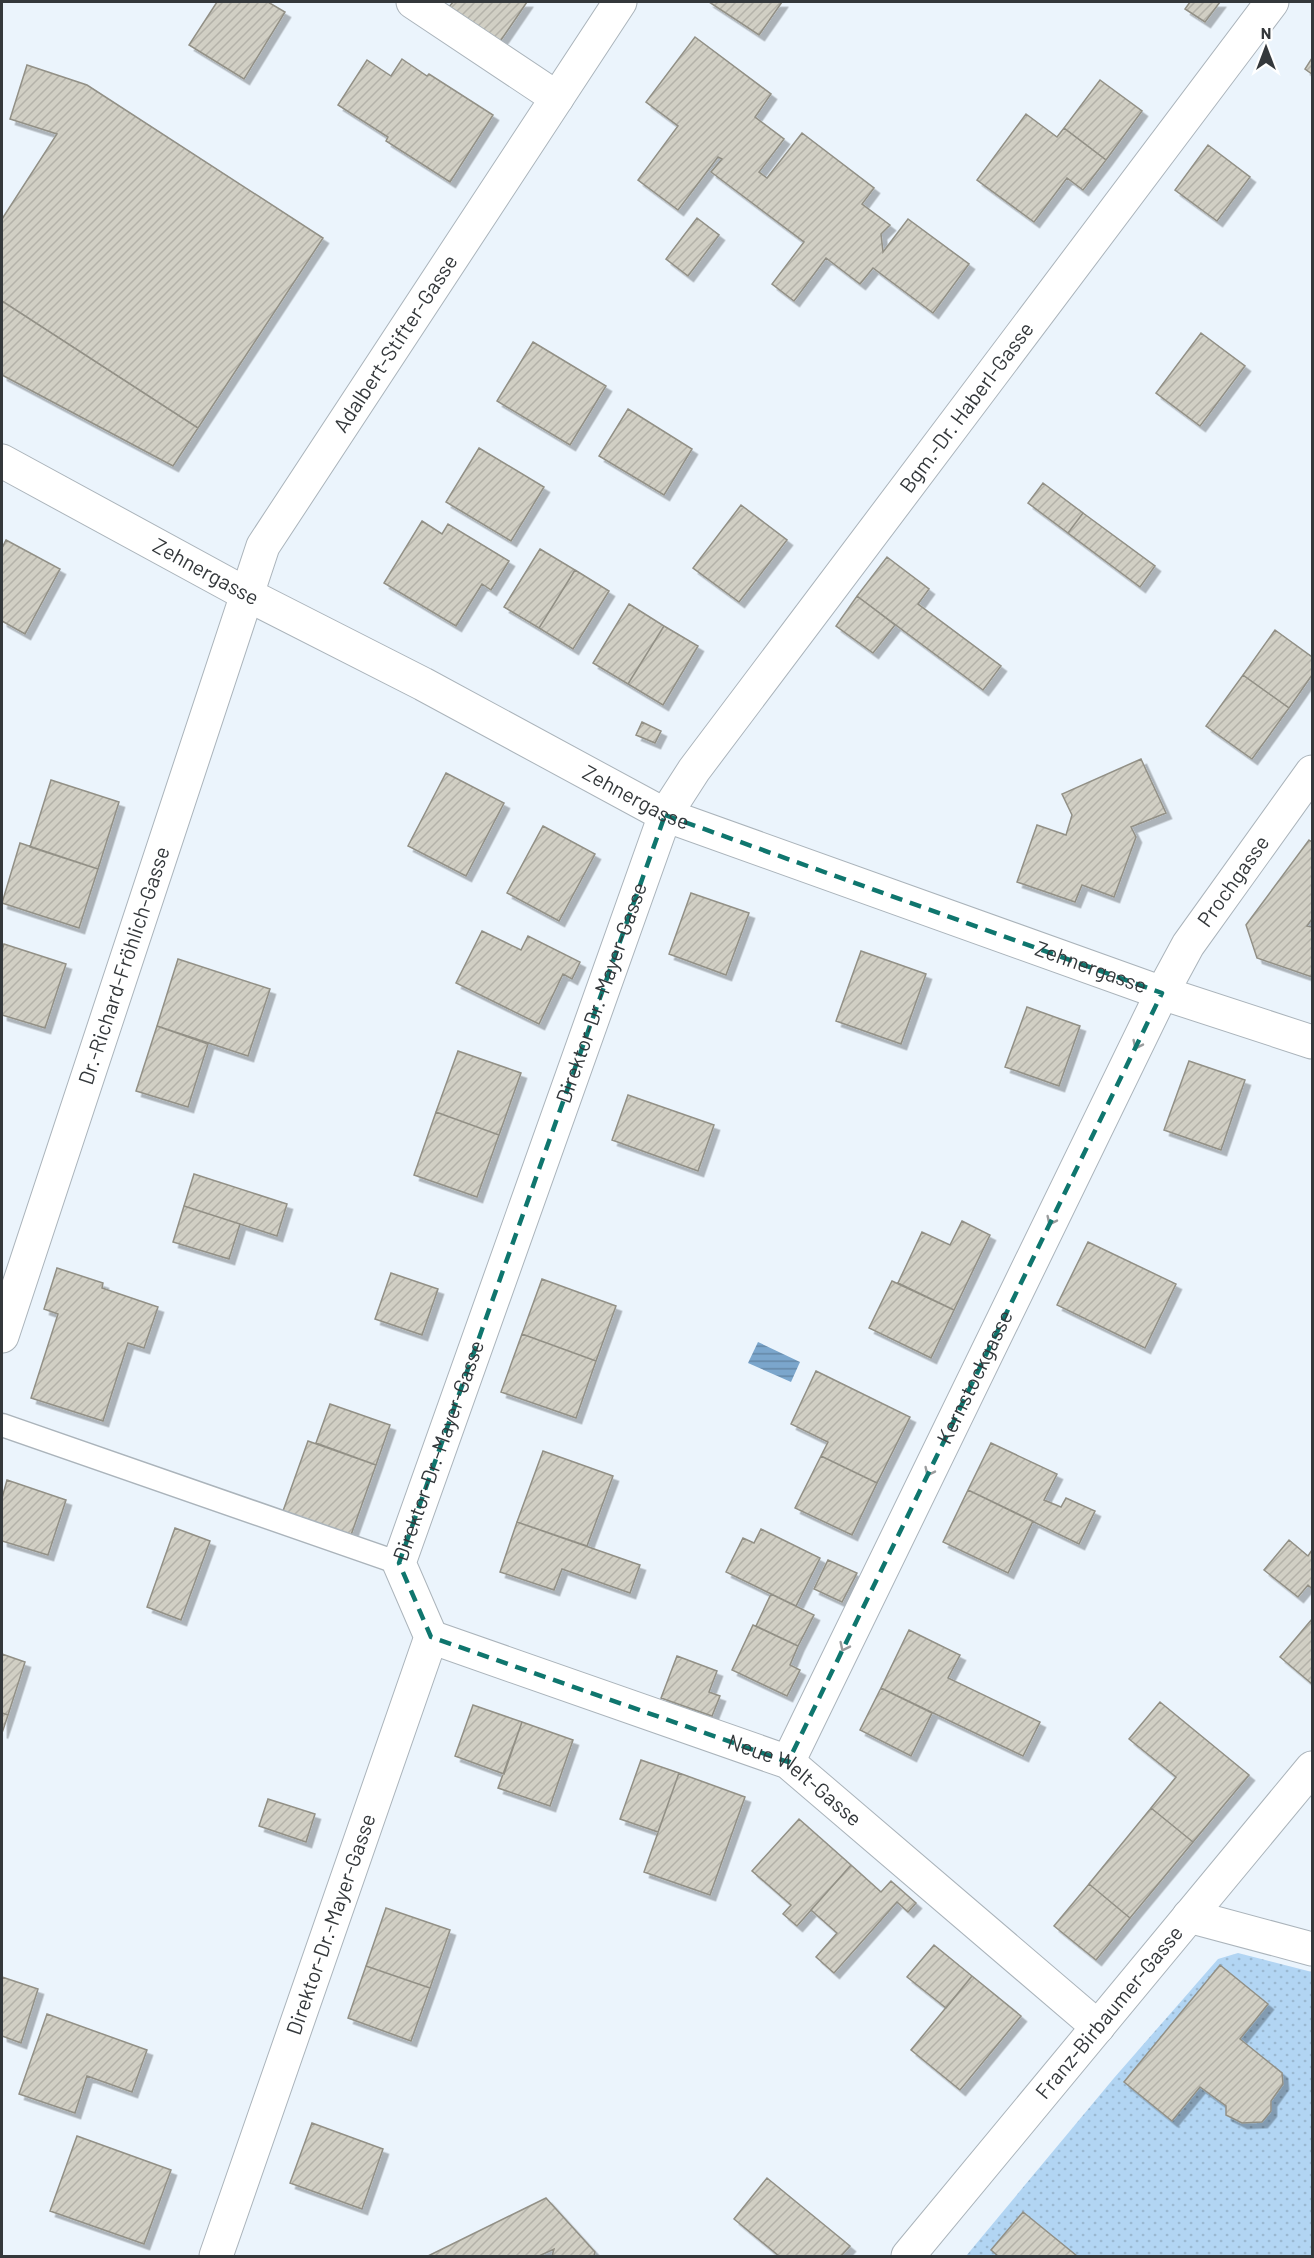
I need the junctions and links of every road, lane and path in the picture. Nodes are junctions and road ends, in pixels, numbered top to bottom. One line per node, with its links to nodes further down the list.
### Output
1 (413, 2): 4 (street)
2 (620, 2): 4 (street, Adalbert-Stifter-Gasse)
3 (1272, 2): 8 (street, Bgm.-Dr. Haberl-Gasse)
4 (557, 98): 6 (street, Adalbert-Stifter-Gasse)
5 (2, 461): 6 (street, Zehnergasse)
6 (248, 595): 8 (street, Zehnergasse); 11 (street, Dr.-Richard-Fröhlich-Gasse)
7 (1312, 772): 9 (street, Prochgasse)
8 (665, 815): 9 (street, Zehnergasse); 13 (street, Direktor-Dr.-Mayer-Gasse)
9 (1162, 993): 10 (street, Zehnergasse); 15 (street, Kernstockgasse, one-way to 15)
10 (1312, 1042)
11 (2, 1336)
12 (2, 1425): 13 (lane)
13 (399, 1563): 14 (street, Direktor-Dr.-Mayer-Gasse)
14 (431, 1637): 15 (street, Neue Welt-Gasse); 20 (street, Direktor-Dr.-Mayer-Gasse)
15 (788, 1762): 19 (street, Neue Welt-Gasse)
16 (1312, 1768): 17 (street, Franz-Birbaumer-Gasse)
17 (1189, 1916): 18 (street); 19 (street, Franz-Birbaumer-Gasse)
18 (1312, 1949)
19 (1098, 2027): 21 (street, Franz-Birbaumer-Gasse)
20 (216, 2256)
21 (908, 2256)

